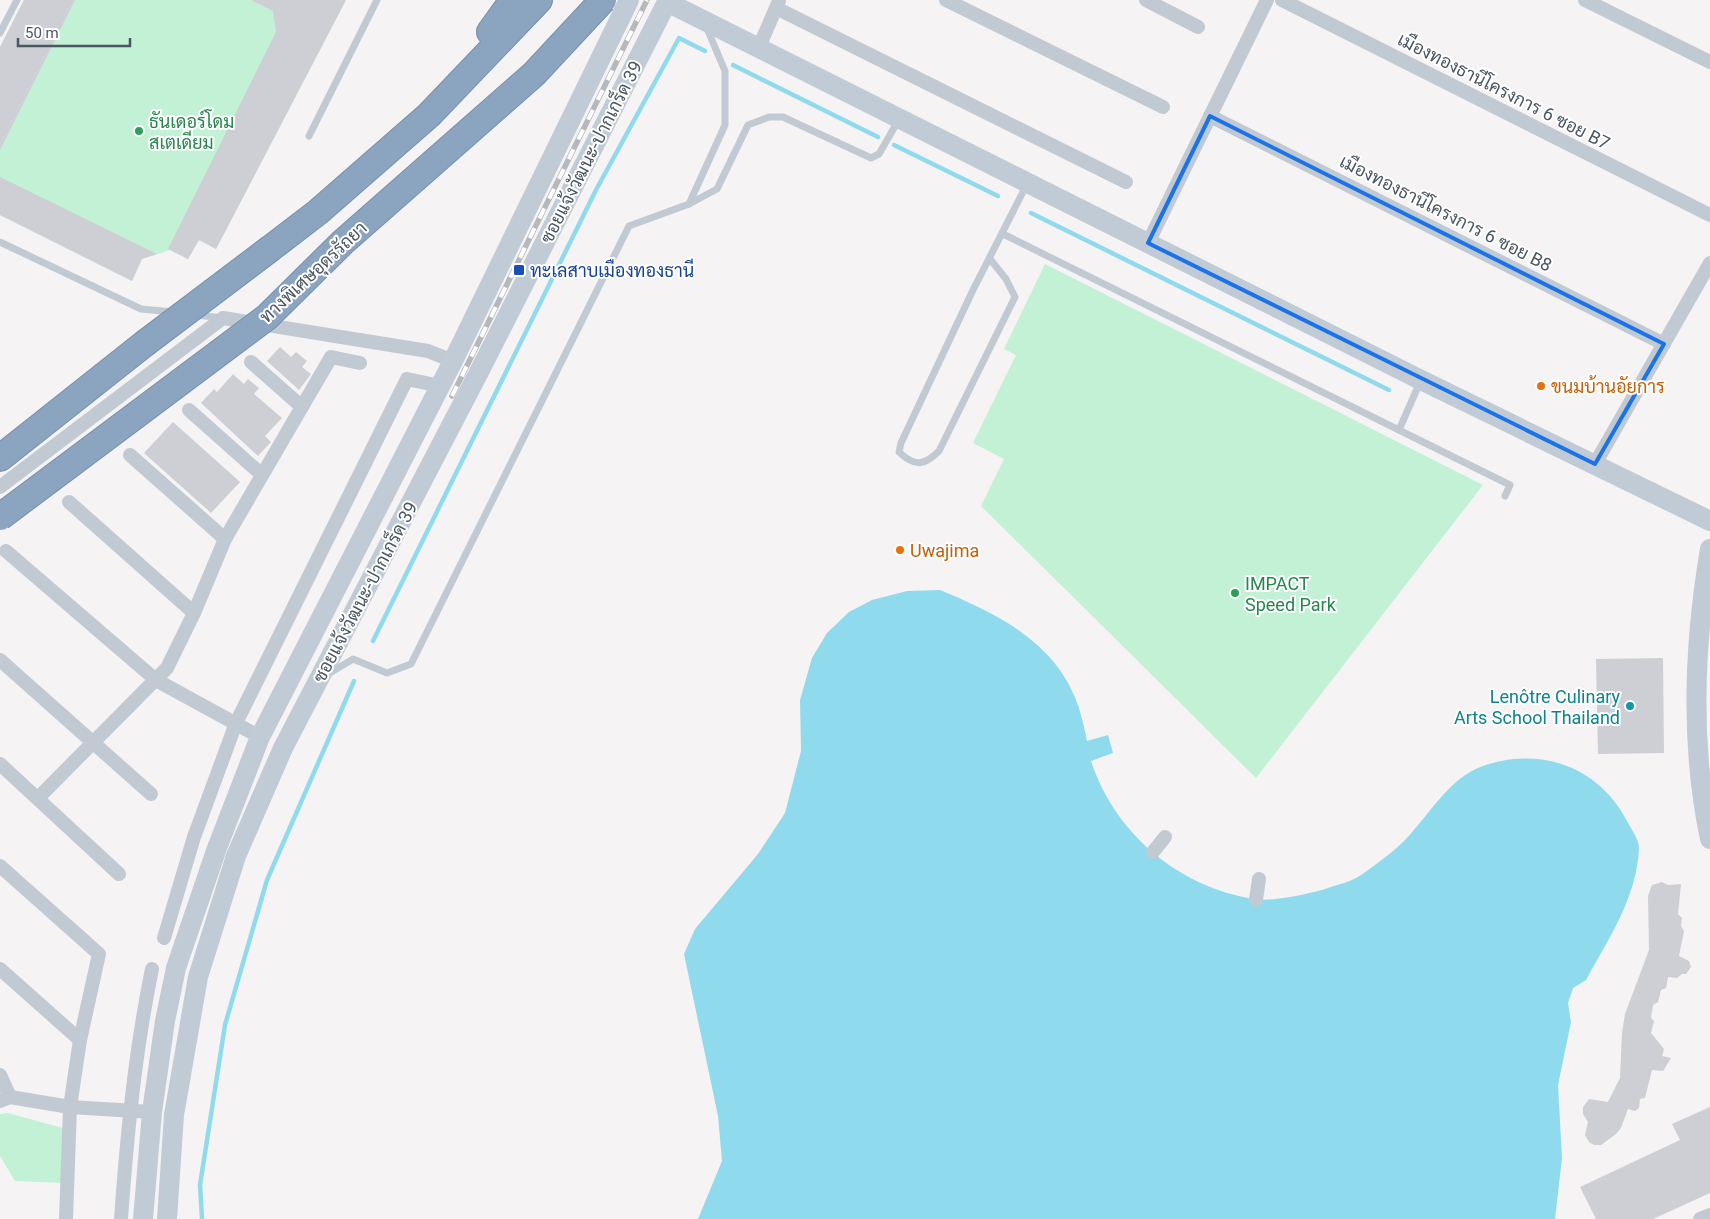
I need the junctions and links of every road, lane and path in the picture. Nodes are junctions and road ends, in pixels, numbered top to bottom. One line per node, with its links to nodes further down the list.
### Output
1 (17, 0): 16 (lane)
2 (377, 0): 23 (lane)
3 (513, 0): 20 (highway)
4 (539, 0): 20 (highway)
5 (603, 0): 50 (highway, ทางพิเศษอุดรรัถยา, bridge)
6 (629, 0): 35 (main road, ซอยแจ้งวัฒนะ-ปากเกร็ด 39)
7 (946, 0): 19 (street)
8 (1146, 0): 15 (street)
9 (1267, 0): 21 (street)
10 (1282, 0): 27 (street, เมืองทองธานีโครงการ 6 ซอย B7)
11 (1585, 0): 18 (street)
12 (666, 1): 14 (main road); 57 (main road, ซอยแจ้งวัฒนะ-ปากเกร็ด 39)
13 (778, 4): 17 (street); 25 (street)
14 (702, 19): 17 (main road); 26 (lane)
15 (1198, 27)
16 (0, 33)
17 (758, 47): 22 (main road)
18 (1710, 62)
19 (1163, 107)
20 (429, 115): 44 (highway, bridge)
21 (1210, 116): 30 (street); 34 (street, เมืองทองธานีโครงการ 6 ซอย B8)
22 (900, 118): 24 (main road); 26 (lane)
23 (309, 136)
24 (1028, 182): 28 (lane); 30 (main road)
25 (1126, 182)
26 (689, 204): 57 (lane)
27 (1710, 215)
28 (1003, 234): 31 (lane); 42 (lane)
29 (0, 242): 33 (lane)
30 (1148, 243): 38 (main road)
31 (990, 259): 31 (lane)
32 (1710, 263): 34 (street)
33 (223, 318): 35 (street); 47 (street)
34 (1664, 344): 45 (street)
35 (453, 361): 39 (main road, ซอยแจ้งวัฒนะ-ปากเกร็ด 39)
36 (251, 362): 40 (street)
37 (360, 363): 40 (street)
38 (1421, 380): 42 (lane); 45 (main road)
39 (440, 386): 59 (street); 60 (main road, ซอยแจ้งวัฒนะ-ปากเกร็ด 39)
40 (302, 407): 46 (street)
41 (189, 410): 46 (street)
42 (1399, 430): 48 (lane)
43 (130, 455): 52 (street)
44 (0, 458)
45 (1595, 464): 51 (main road)
46 (262, 475): 52 (street)
47 (0, 487)
48 (1505, 496)
49 (70, 502): 55 (street)
50 (0, 516)
51 (1710, 521)
52 (225, 539): 55 (street)
53 (1710, 549): 66 (main road)
54 (6, 551): 58 (street)
55 (194, 613): 58 (street)
56 (0, 660): 61 (street)
57 (319, 679): 85 (main road, ซอยแจ้งวัฒนะ-ปากเกร็ด 39)
58 (156, 680): 59 (street); 61 (street)
59 (236, 723): 60 (street); 72 (street)
60 (260, 737): 80 (main road, ซอยแจ้งวัฒนะ-ปากเกร็ด 39)
61 (91, 742): 63 (street); 64 (street)
62 (0, 764): 64 (street)
63 (151, 794)
64 (38, 798): 69 (street)
65 (1164, 838): 67 (street)
66 (1710, 839)
67 (1152, 852)
68 (0, 866): 75 (street)
69 (119, 874)
70 (1260, 879): 71 (street)
71 (1256, 900)
72 (164, 938)
73 (0, 969): 75 (street)
74 (152, 969): 79 (street)
75 (80, 1040): 78 (street)
76 (0, 1075): 77 (street)
77 (5, 1099): 78 (street)
78 (70, 1107): 79 (street); 82 (street)
79 (129, 1111): 80 (street); 83 (street)
80 (152, 1112): 84 (main road, ซอยแจ้งวัฒนะ-ปากเกร็ด 39)
81 (1710, 1215): 86 (street)
82 (66, 1219)
83 (121, 1219)
84 (143, 1219)
85 (167, 1219)
86 (1700, 1219)

